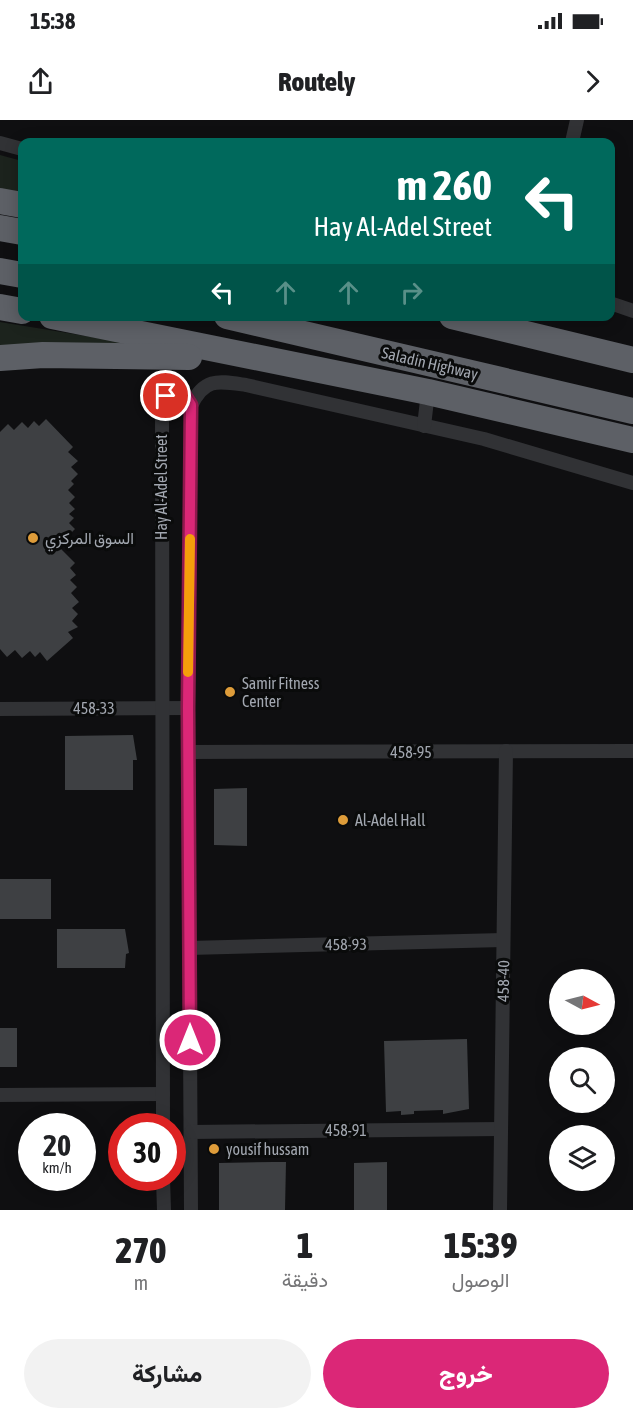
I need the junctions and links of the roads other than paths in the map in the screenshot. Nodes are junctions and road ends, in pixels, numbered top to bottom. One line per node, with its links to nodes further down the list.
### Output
1 (577, 120): 2 (street)
2 (573, 138)
3 (0, 143): 4 (street)
4 (18, 148)
5 (0, 201): 6 (highway)
6 (18, 205)
7 (0, 228): 8 (highway)
8 (18, 231)
9 (0, 271): 10 (highway)
10 (18, 273)
11 (615, 305): 14 (street)
12 (0, 307): 13 (highway)
13 (18, 310)
14 (633, 311)
15 (77, 321): 20 (highway)
16 (248, 321): 23 (highway, Saladin Highway)
17 (473, 321): 19 (highway)
18 (0, 357): 20 (highway)
19 (633, 360)
20 (315, 368): 21 (highway)
21 (428, 392): 24 (street); 25 (highway)
22 (191, 405): 24 (street); 27 (street, Hay Al-Adel Street); 28 (street, Hay Al-Adel Street)
23 (633, 411)
24 (424, 426): 26 (street)
25 (633, 440)
26 (633, 483)
27 (160, 708): 28 (street, 458-33); 29 (street, 458-33); 35 (street, Hay Al-Adel Street)
28 (188, 708): 32 (street, Hay Al-Adel Street)
29 (0, 709)
30 (506, 751): 31 (street, 458-95); 32 (street, 458-95); 33 (street, 458-40)
31 (633, 751)
32 (189, 752): 34 (street, Hay Al-Adel Street)
33 (503, 940): 34 (street, 458-93); 38 (street, 458-40)
34 (189, 948): 39 (street, Hay Al-Adel Street)
35 (163, 1094): 36 (street); 37 (street, Hay Al-Adel Street)
36 (0, 1095)
37 (163, 1113)
38 (501, 1129): 39 (street, 458-91); 43 (street, 458-40)
39 (191, 1132): 42 (street, Hay Al-Adel Street)
40 (164, 1191): 41 (street)
41 (164, 1210)
42 (191, 1210)
43 (500, 1210)

